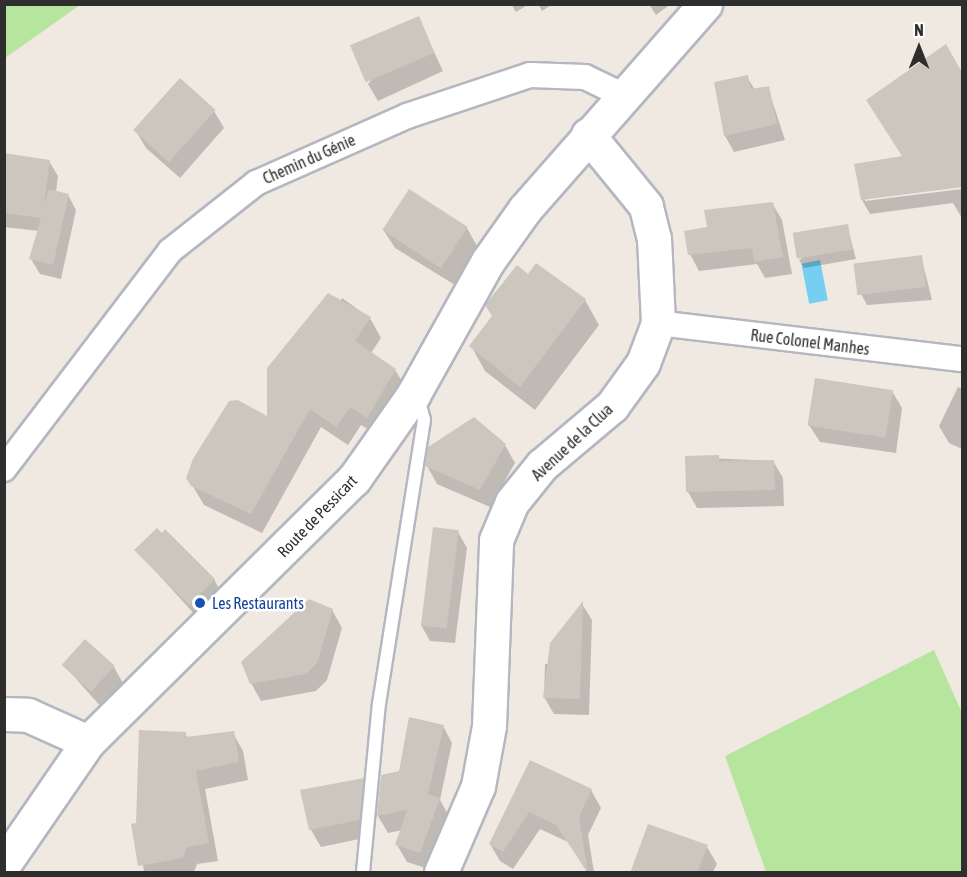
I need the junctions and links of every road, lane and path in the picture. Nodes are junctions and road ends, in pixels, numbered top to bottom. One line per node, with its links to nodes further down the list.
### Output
1 (705, 4): 2 (street, Route de Pessicart)
2 (622, 95): 3 (street, Route de Pessicart); 7 (street, Chemin du Génie)
3 (588, 135): 4 (street, Avenue de la Clua); 6 (street, Route de Pessicart)
4 (658, 323): 5 (street, Rue Colonel Manhes); 12 (street, Avenue de la Clua)
5 (963, 359)
6 (413, 395): 9 (street, Route de Pessicart); 11 (lane)
7 (4, 469)
8 (4, 714): 9 (street)
9 (88, 742): 10 (street, Route de Pessicart)
10 (4, 864)
11 (363, 873)
12 (441, 873)

